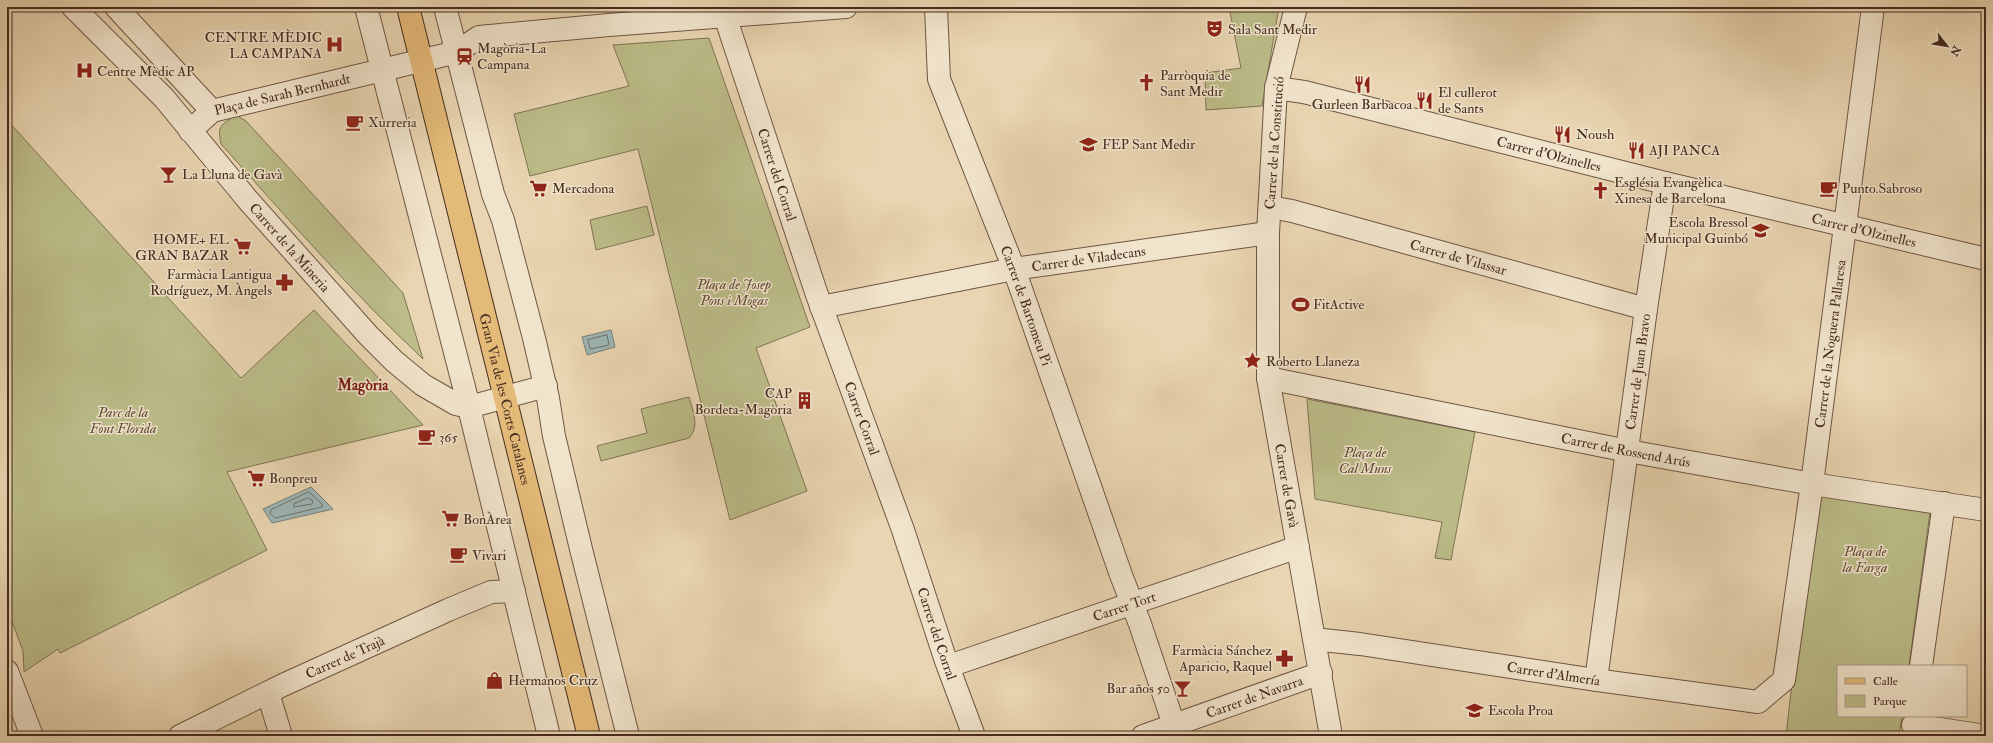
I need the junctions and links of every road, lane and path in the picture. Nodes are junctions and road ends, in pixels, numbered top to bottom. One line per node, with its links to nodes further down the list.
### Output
1 (73, 7): 16 (street, Carrer de la Mineria)
2 (116, 7): 15 (street)
3 (366, 7): 13 (street)
4 (408, 7): 12 (main road, Gran Via de les Corts Catalanes)
5 (445, 7): 11 (street)
6 (846, 7): 10 (street)
7 (936, 7): 22 (street, Carrer de Bartomeu Pi)
8 (1296, 7): 14 (street, Carrer de la Constitució)
9 (1873, 7): 19 (street, Carrer de la Noguera Pallaresa)
10 (725, 16): 11 (street); 23 (street, Carrer del Corral)
11 (457, 52): 12 (street); 26 (street)
12 (422, 61): 13 (street); 27 (main road, Gran Via de les Corts Catalanes)
13 (381, 71): 15 (street, Plaça de Sarah Bernhardt); 28 (street)
14 (1276, 88): 17 (street, Carrer d'Olzinelles); 18 (street, Carrer de la Constitució)
15 (212, 111): 16 (street, Plaça de Sarah Bernhardt)
16 (190, 131): 28 (street, Carrer de la Mineria)
17 (1665, 183): 19 (street, Carrer d'Olzinelles); 24 (street, Carrer de Juan Bravo)
18 (1270, 207): 20 (street, Carrer de la Constitució); 24 (street, Carrer de Vilassar)
19 (1844, 225): 21 (street, Carrer d'Olzinelles); 30 (street, Carrer de la Noguera Pallaresa)
20 (1268, 233): 22 (street, Carrer de Viladecans); 25 (street, Carrer de Gavà)
21 (1986, 259)
22 (1014, 269): 23 (street, Carrer de Viladecans); 36 (street, Carrer de Bartomeu Pi)
23 (831, 305): 33 (street, Carrer Corral)
24 (1646, 309): 29 (street, Carrer de Juan Bravo)
25 (1268, 378): 29 (street, Carrer de Rossend Arús); 34 (street, Carrer de Gavà)
26 (546, 386): 27 (street); 52 (street)
27 (505, 398): 28 (street); 51 (main road, Gran Via de les Corts Catalanes)
28 (469, 407): 35 (street)
29 (1628, 451): 30 (street, Carrer de Rossend Arús); 42 (street, Carrer de Juan Bravo)
30 (1812, 484): 31 (street, Carrer de Rossend Arús); 43 (street, Carrer de la Noguera Pallaresa)
31 (1944, 503): 32 (street, Carrer de Rossend Arús); 38 (street)
32 (1986, 510)
33 (903, 530): 39 (street, Carrer del Corral)
34 (1298, 547): 36 (street, Carrer Tort); 37 (street, Carrer de Gavà)
35 (514, 591): 44 (street, Carrer de Trajà); 50 (street)
36 (1132, 603): 39 (street, Carrer Tort); 45 (street, Carrer de Bartomeu Pi)
37 (1315, 641): 41 (street, Carrer de Gavà); 42 (street, Carrer d'Almería)
38 (1921, 665)
39 (949, 666): 53 (street, Carrer del Corral)
40 (7, 671): 47 (street)
41 (1321, 673): 45 (street, Carrer de Navarra); 55 (street, Carrer de Gavà)
42 (1596, 680): 43 (street, Carrer d'Almería)
43 (1784, 680)
44 (268, 693): 48 (street, Carrer de Trajà); 49 (street)
45 (1174, 725): 54 (street, Carrer de Navarra)
46 (1913, 726): 56 (street)
47 (32, 736)
48 (180, 736)
49 (281, 736)
50 (549, 736)
51 (590, 736)
52 (628, 736)
53 (974, 736)
54 (1143, 736)
55 (1331, 736)
56 (1986, 736)

